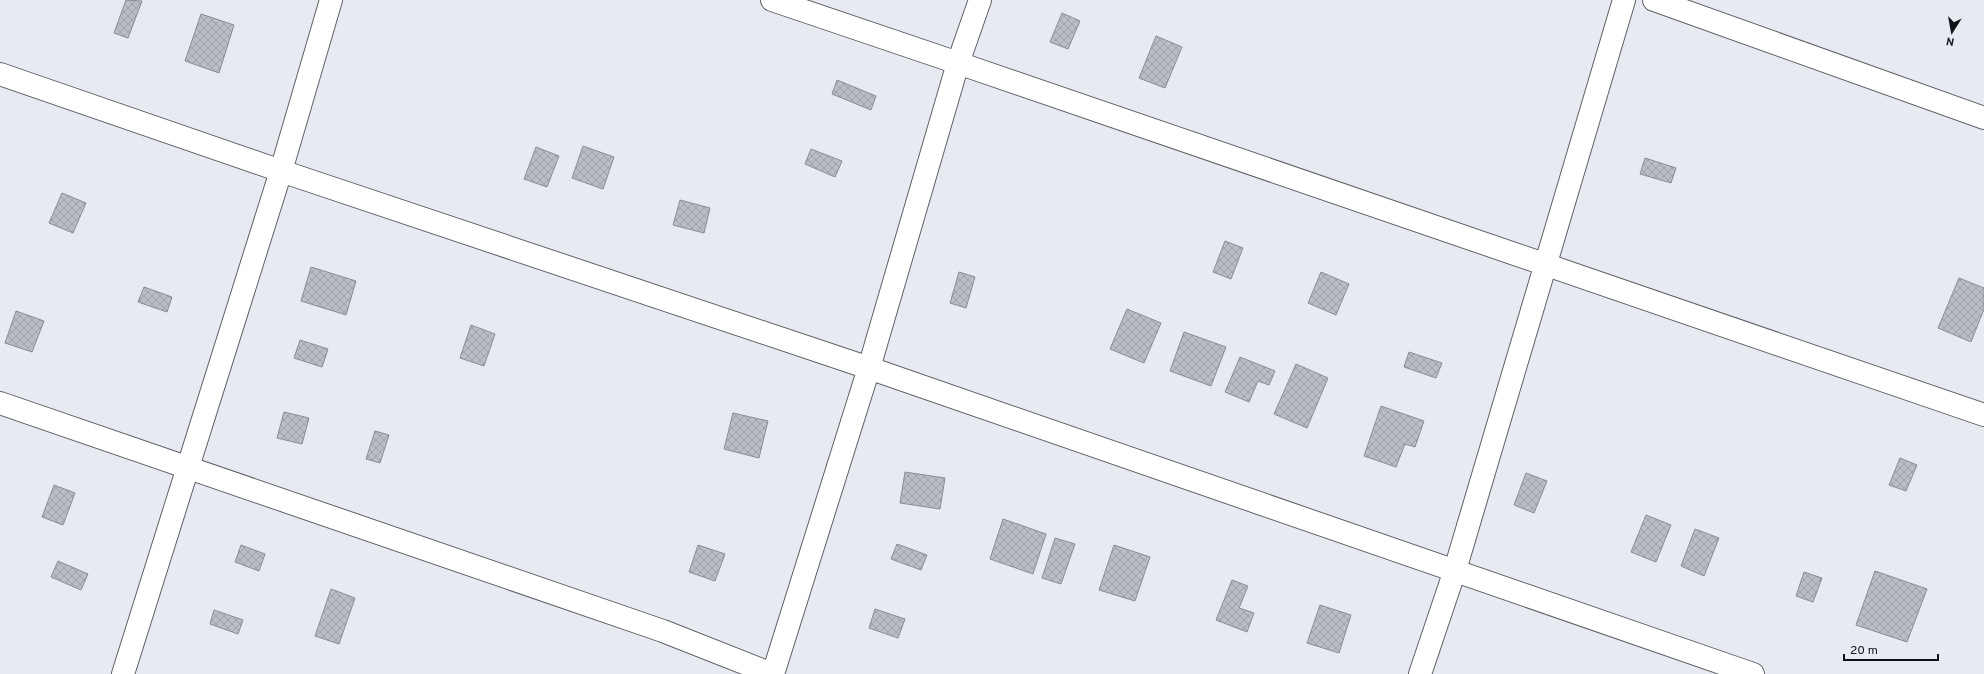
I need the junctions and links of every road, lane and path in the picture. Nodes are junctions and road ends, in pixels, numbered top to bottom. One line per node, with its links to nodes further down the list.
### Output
1 (330, 0): 9 (street)
2 (772, 0): 6 (street)
3 (980, 0): 6 (street)
4 (1624, 0): 10 (street)
5 (1654, 0): 8 (street)
6 (958, 63): 10 (street); 11 (street)
7 (0, 74): 9 (street)
8 (1984, 118)
9 (281, 171): 11 (street); 14 (street)
10 (1545, 265): 13 (street); 15 (street)
11 (869, 368): 15 (street); 17 (street)
12 (0, 403): 14 (street)
13 (1984, 415)
14 (189, 468): 16 (street); 17 (street)
15 (1455, 570): 18 (street); 19 (street)
16 (123, 674)
17 (773, 674)
18 (1420, 674)
19 (1753, 674)

